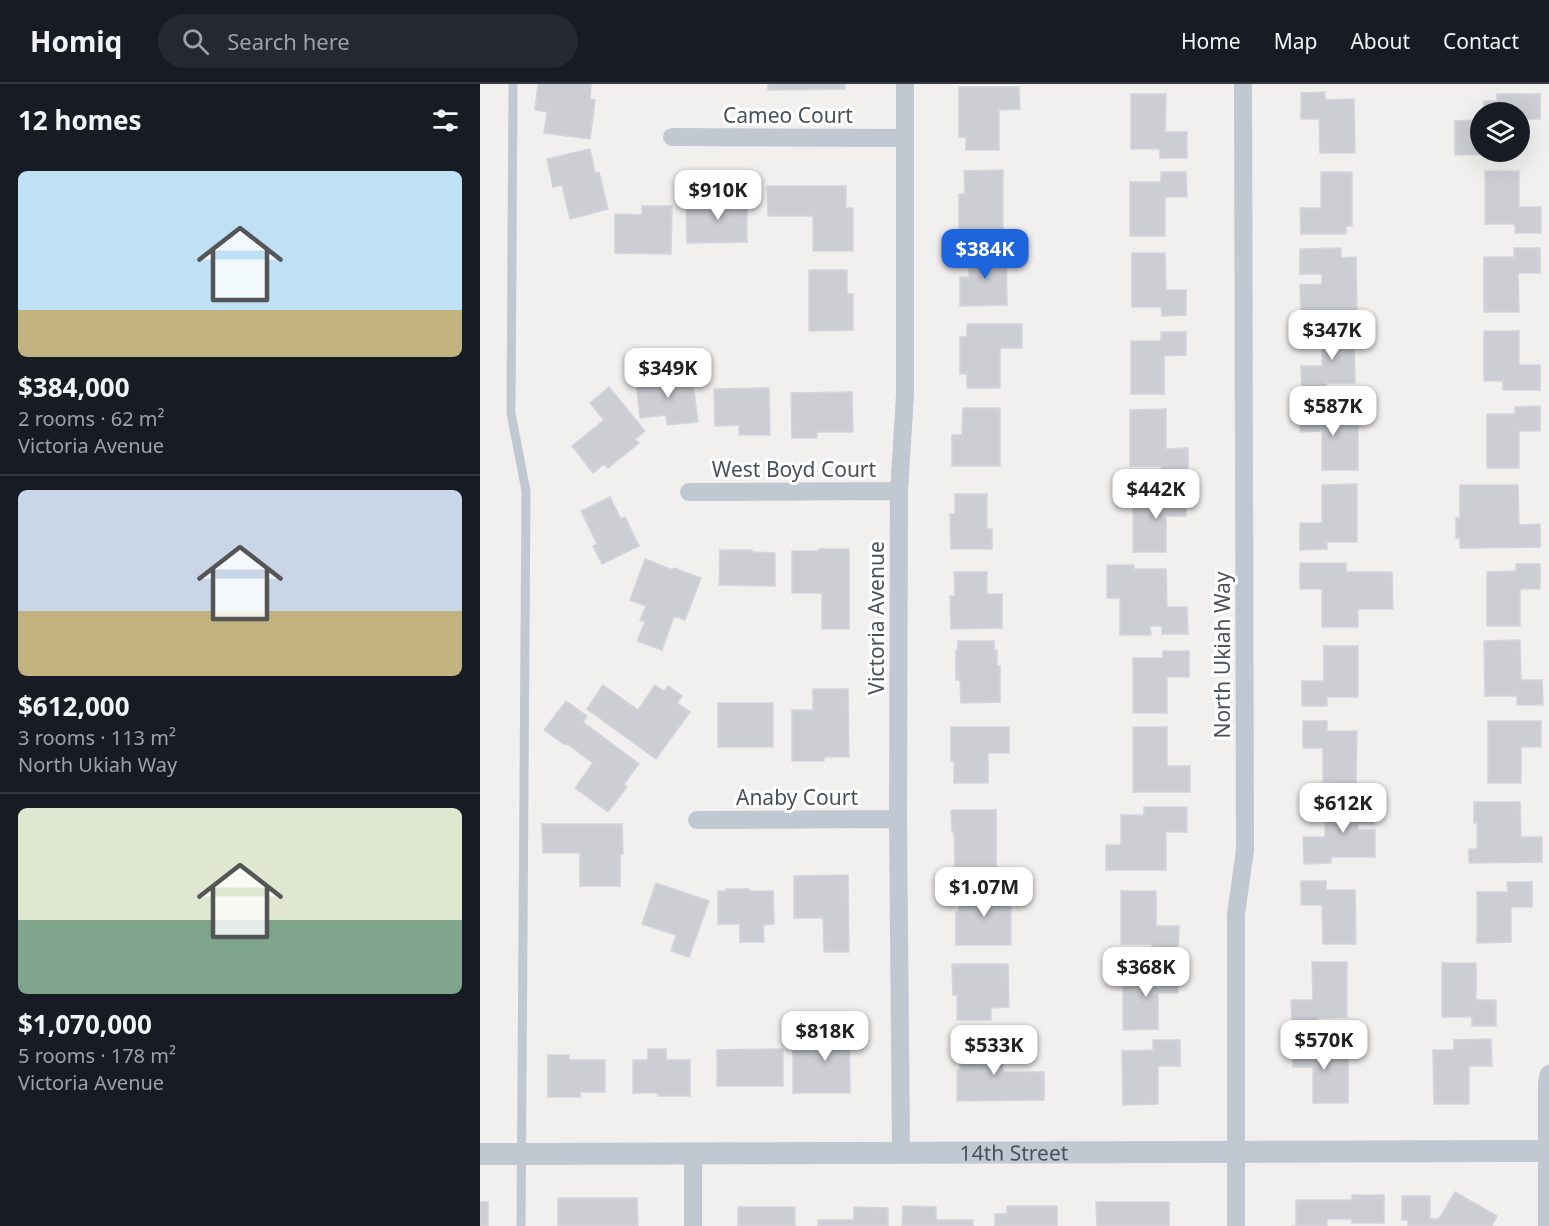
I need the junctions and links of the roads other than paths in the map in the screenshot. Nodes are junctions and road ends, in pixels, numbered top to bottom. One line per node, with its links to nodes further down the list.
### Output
1 (513, 84): 16 (lane)
2 (905, 84): 5 (street, Victoria Avenue)
3 (1243, 84): 11 (street, North Ukiah Way)
4 (672, 137): 5 (street, Cameo Court)
5 (905, 138): 6 (street, Victoria Avenue)
6 (899, 491): 7 (street, West Boyd Court); 8 (street, Victoria Avenue)
7 (689, 492)
8 (898, 819): 9 (street, Anaby Court); 13 (street, Victoria Avenue)
9 (697, 820)
10 (1549, 1074): 12 (street)
11 (1235, 1151): 12 (street, 14th Street); 13 (street, 14th Street); 19 (street, North Ukiah Way)
12 (1548, 1151): 20 (street)
13 (901, 1152): 14 (street, 14th Street)
14 (693, 1153): 16 (street, 14th Street); 18 (street)
15 (480, 1154): 16 (street, 14th Street)
16 (521, 1154): 17 (lane)
17 (521, 1226)
18 (693, 1226)
19 (1236, 1226)
20 (1547, 1226)

